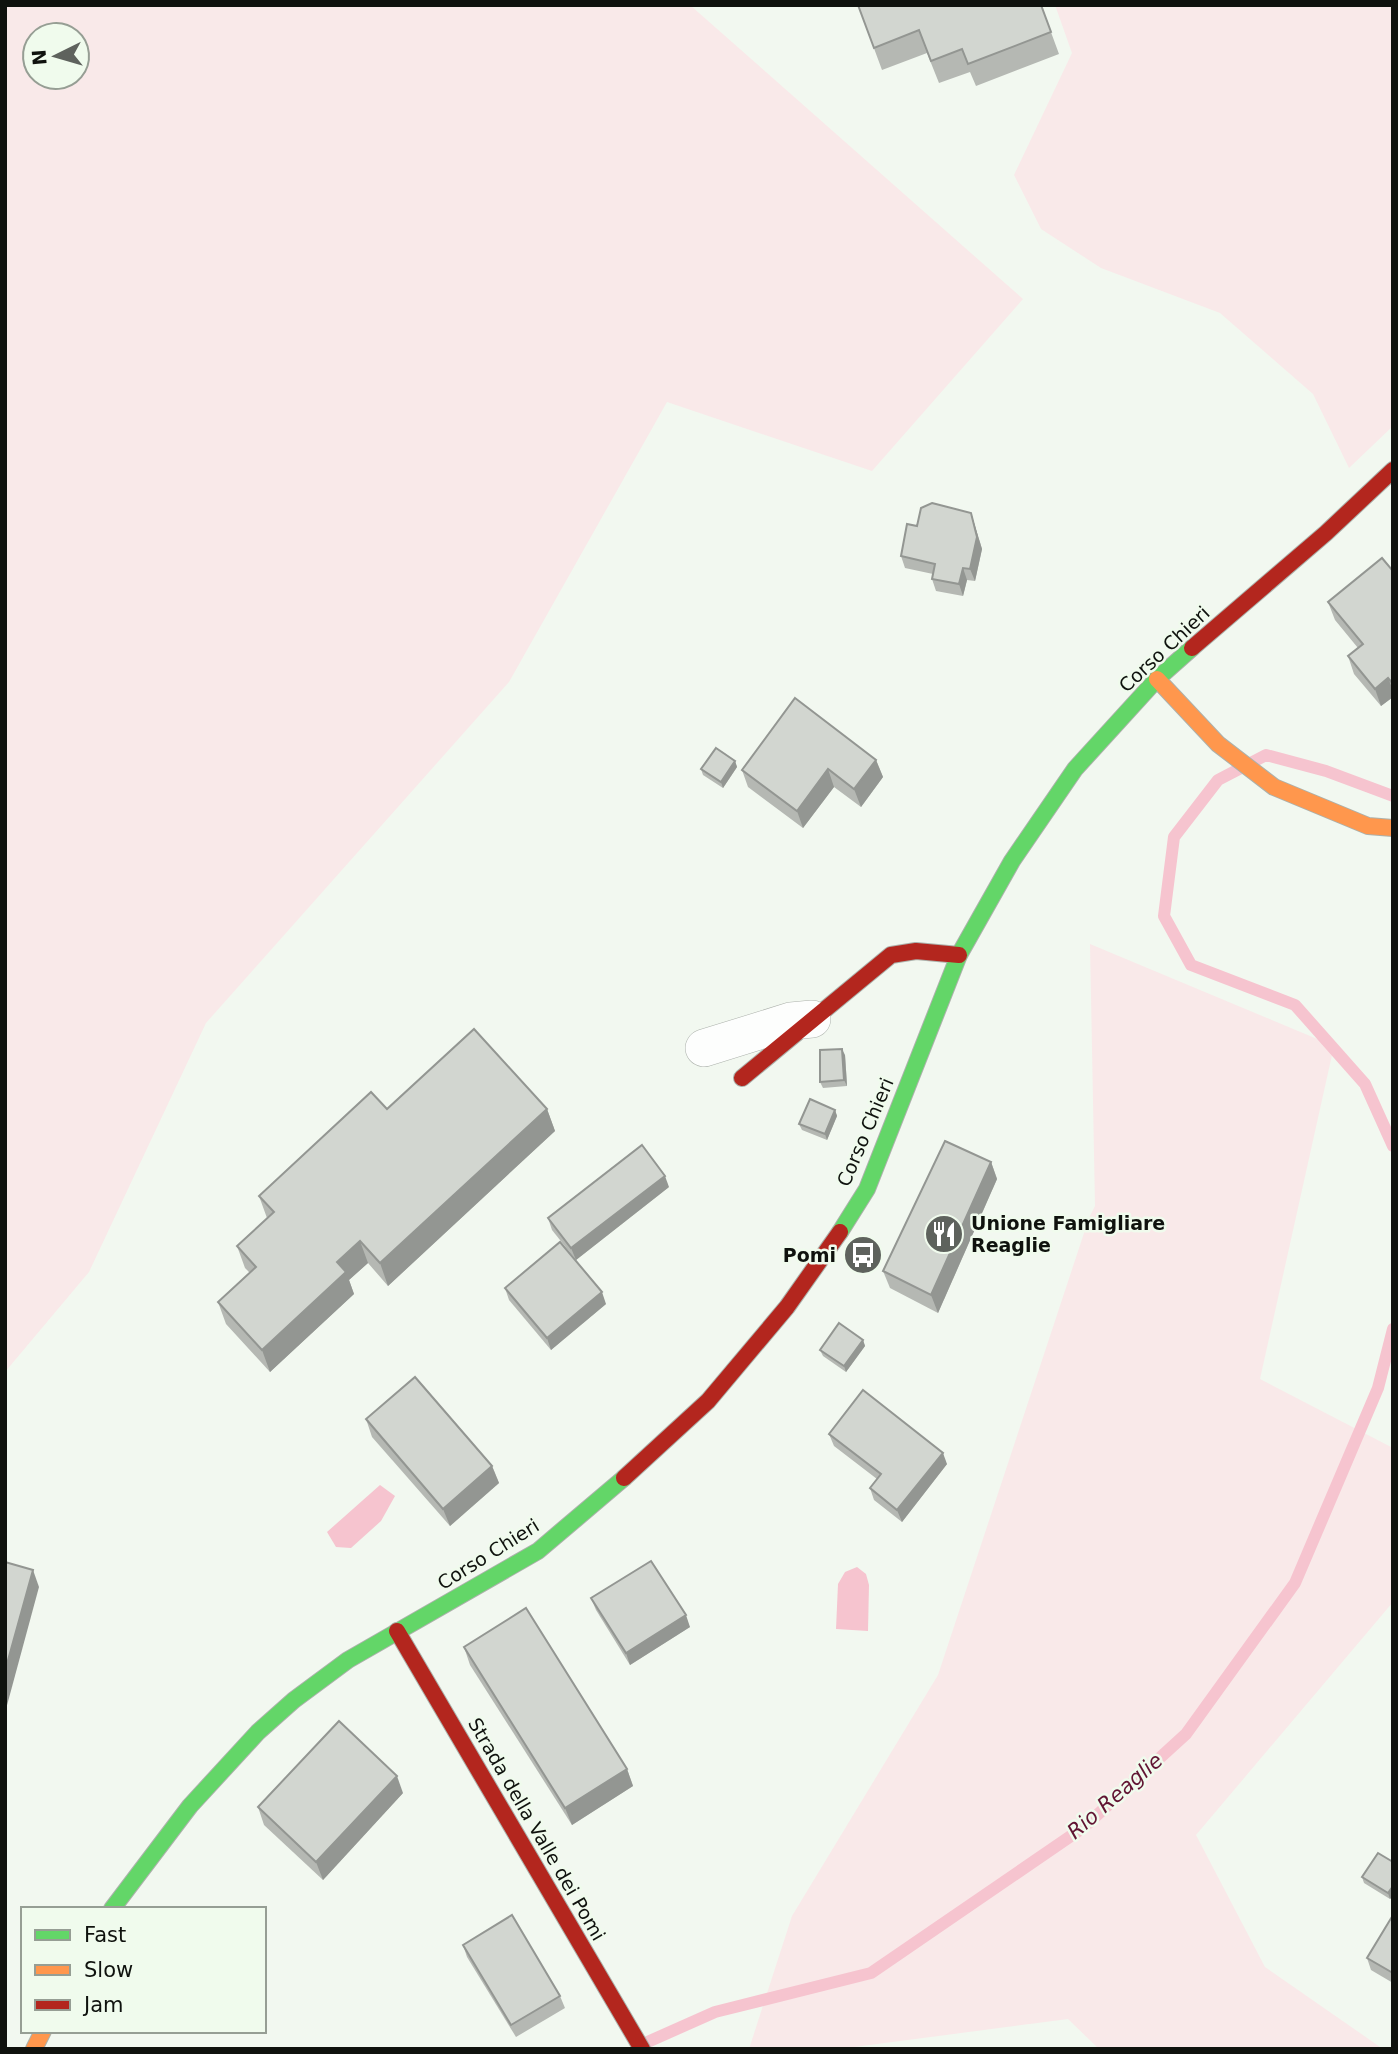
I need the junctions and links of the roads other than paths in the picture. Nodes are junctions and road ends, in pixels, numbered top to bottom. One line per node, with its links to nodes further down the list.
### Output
1 (1393, 470): 2 (main road, Corso Chieri)
2 (1157, 680): 3 (main road); 4 (main road, Corso Chieri)
3 (1393, 828)
4 (959, 955): 5 (main road); 8 (main road, Corso Chieri)
5 (812, 1019): 6 (street); 7 (main road)
6 (704, 1048)
7 (742, 1079)
8 (397, 1631): 9 (main road, Corso Chieri); 12 (main road, Strada della Valle dei Pomi)
9 (114, 1907)
10 (42, 2033): 11 (main road)
11 (34, 2049)
12 (642, 2049)

